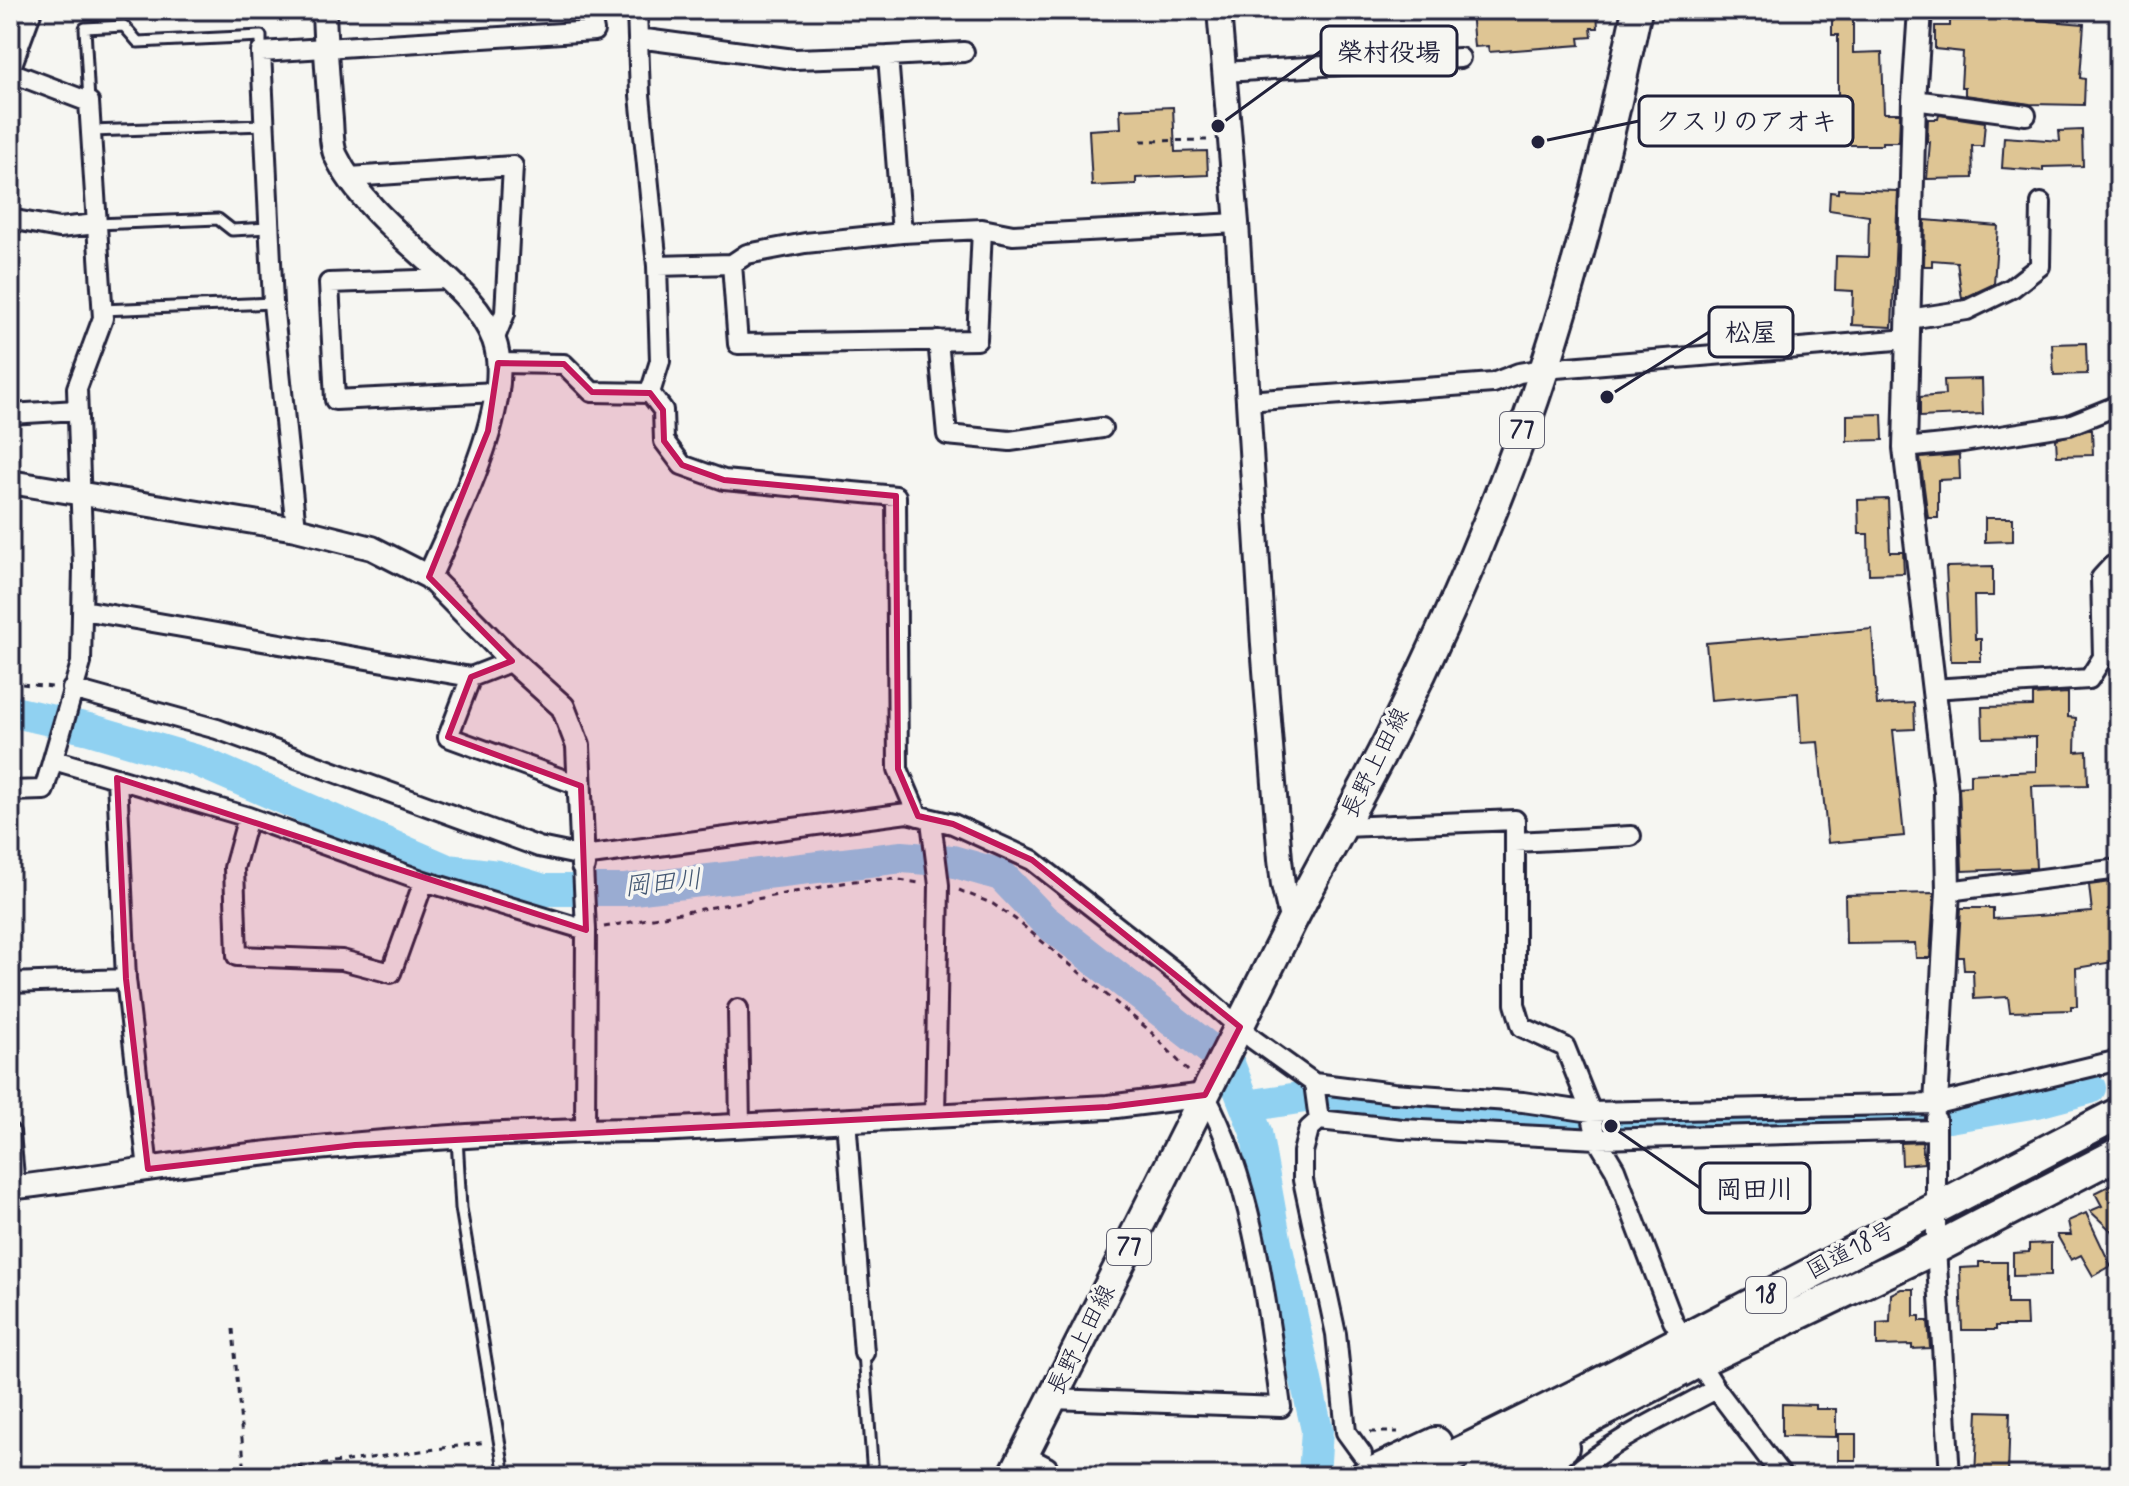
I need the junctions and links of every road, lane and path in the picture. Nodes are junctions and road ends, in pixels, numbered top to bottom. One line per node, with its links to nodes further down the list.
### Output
1 (32, 10): 14 (street)
2 (324, 10): 9 (street)
3 (590, 10): 9 (street)
4 (637, 10): 8 (street)
5 (1219, 10): 15 (street)
6 (1637, 10): 40 (main road, 長野上田線 / 77)
7 (1920, 10): 16 (street)
8 (638, 38): 12 (street); 32 (street)
9 (325, 49): 10 (street); 23 (street)
10 (261, 52): 17 (lane); 19 (street)
11 (964, 52): 12 (street)
12 (888, 56): 30 (street)
13 (1460, 58): 15 (street)
14 (10, 71): 17 (street)
15 (1224, 72): 21 (street)
16 (1914, 100): 18 (street); 36 (street)
17 (89, 102): 20 (street)
18 (2026, 115)
19 (264, 125): 20 (lane); 28 (street)
20 (91, 131): 27 (street)
21 (1230, 139): 22 (path); 26 (street)
22 (1141, 141)
23 (350, 177): 33 (street); 37 (street)
24 (2041, 203): 36 (street)
25 (10, 219): 27 (street)
26 (1237, 223): 29 (street); 43 (street)
27 (97, 224): 28 (lane); 35 (street)
28 (269, 228): 34 (street)
29 (982, 229): 30 (street); 38 (street)
30 (902, 233): 31 (street)
31 (732, 264): 32 (street); 38 (street)
32 (657, 266): 42 (street)
33 (448, 279): 37 (street); 41 (street)
34 (273, 303): 35 (lane); 51 (street)
35 (102, 310): 45 (street)
36 (1908, 329): 40 (street); 48 (street)
37 (494, 340): 39 (street)
38 (938, 340): 47 (street)
39 (498, 363): 41 (street); 42 (street)
40 (1544, 369): 43 (street); 66 (main road, 長野上田線 / 77)
41 (497, 392): 53 (street)
42 (650, 393): 65 (street)
43 (1247, 401): 74 (street)
44 (2119, 405): 48 (street)
45 (77, 410): 46 (street); 50 (street)
46 (10, 414)
47 (1102, 428)
48 (1905, 448): 58 (street)
49 (10, 482): 50 (street)
50 (80, 495): 51 (street); 54 (street)
51 (296, 529): 53 (street)
52 (2119, 566): 58 (street)
53 (429, 577): 55 (street)
54 (83, 610): 56 (street); 59 (street)
55 (512, 661): 56 (street); 62 (street)
56 (471, 677): 62 (street)
57 (10, 683): 59 (path)
58 (1932, 689): 72 (street)
59 (71, 692): 60 (street); 69 (street)
60 (55, 757): 61 (street); 63 (street)
61 (117, 778): 64 (street); 75 (street)
62 (581, 786): 69 (street)
63 (10, 791)
64 (248, 817): 71 (street); 71 (street)
65 (924, 818): 69 (street); 78 (street); 84 (street)
66 (1344, 827): 68 (street); 74 (main road, 長野上田線 / 77)
67 (1631, 836): 68 (street)
68 (1515, 842): 87 (street)
69 (583, 861): 73 (street)
70 (2119, 869): 72 (street)
71 (424, 881): 73 (street)
72 (1948, 891): 86 (street)
73 (586, 921): 89 (street)
74 (1292, 922): 78 (main road, 長野上田線 / 77)
75 (126, 979): 76 (street); 93 (street)
76 (10, 983)
77 (738, 1009): 88 (street)
78 (1240, 1027): 80 (street); 81 (main road, 長野上田線 / 77)
79 (2119, 1060): 86 (street)
80 (1314, 1087): 83 (street); 87 (street)
81 (1205, 1095): 84 (street); 102 (main road, 長野上田線 / 77); 102 (street)
82 (2119, 1113): 95 (highway, 国道18号 / 18)
83 (1319, 1116): 87 (street); 104 (street)
84 (935, 1117): 85 (street)
85 (846, 1119): 88 (street); 99 (street)
86 (1936, 1120): 87 (street); 87 (street); 95 (street)
87 (1594, 1125): 98 (street)
88 (740, 1126): 89 (street)
89 (585, 1130): 91 (street)
90 (10, 1133): 94 (street)
91 (457, 1138): 93 (street); 106 (lane)
92 (2119, 1153): 96 (highway, 国道18号 / 18)
93 (148, 1169): 94 (street)
94 (12, 1187)
95 (1935, 1207): 96 (street); 98 (highway, 国道18号 / 18)
96 (1936, 1248): 98 (highway, 国道18号 / 18); 119 (street)
97 (233, 1329): 109 (path)
98 (1690, 1350): 100 (street); 101 (highway, 国道18号 / 18); 103 (highway, 国道18号 / 18)
99 (864, 1353): 112 (lane)
100 (1716, 1389): 117 (street); 118 (street)
101 (1587, 1390): 107 (highway); 114 (highway, 国道18号 / 18)
102 (1052, 1399): 108 (main road, 長野上田線 / 77)
103 (1621, 1401): 115 (highway, 国道18号 / 18); 116 (highway)
104 (1346, 1432): 105 (path); 107 (street)
105 (1408, 1432)
106 (499, 1440): 109 (path); 111 (lane)
107 (1363, 1465)
108 (1019, 1466): 113 (street)
109 (245, 1475): 110 (path)
110 (238, 1476)
111 (505, 1476)
112 (873, 1476)
113 (1047, 1476)
114 (1413, 1476)
115 (1479, 1476)
116 (1526, 1476)
117 (1572, 1476)
118 (1781, 1476)
119 (1950, 1476)

